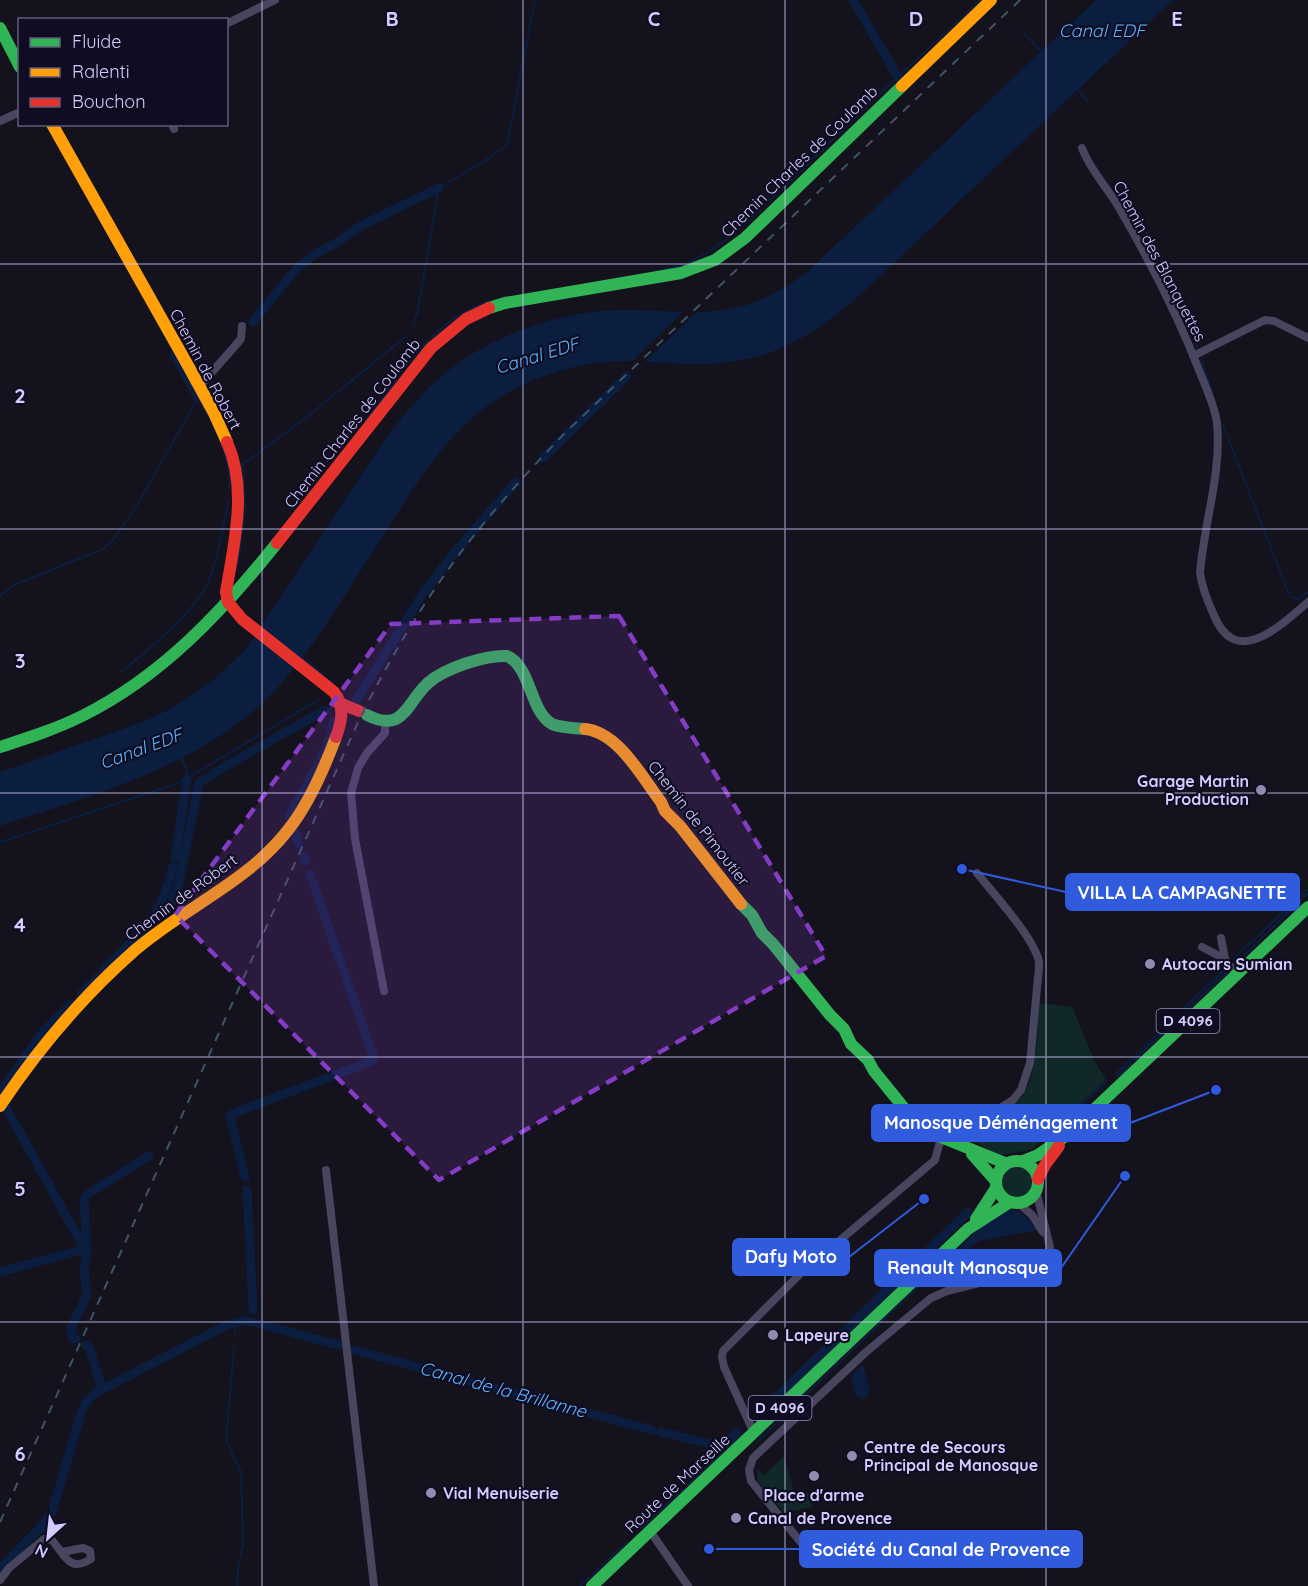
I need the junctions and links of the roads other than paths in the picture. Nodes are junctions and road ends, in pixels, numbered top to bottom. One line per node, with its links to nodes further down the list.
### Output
1 (275, 0): 3 (street)
2 (991, 0): 15 (main road, Chemin Charles de Coulomb)
3 (228, 23)
4 (0, 28): 5 (main road)
5 (18, 63)
6 (18, 113): 7 (street)
7 (0, 122)
8 (53, 126): 13 (main road, Chemin de Robert)
9 (1082, 148): 12 (street, Chemin des Blanquettes)
10 (242, 326): 13 (street)
11 (1308, 338): 12 (street)
12 (1193, 356): 17 (street, Chemin des Blanquettes)
13 (199, 387): 14 (main road, Chemin de Robert)
14 (229, 572): 15 (main road); 16 (main road, Chemin de Robert)
15 (253, 574): 16 (main road, Chemin Charles de Coulomb)
16 (228, 602): 18 (main road); 20 (main road, Chemin Charles de Coulomb)
17 (1308, 602)
18 (338, 707): 19 (main road); 28 (main road, Chemin de Robert)
19 (385, 723): 27 (street); 30 (main road, Chemin de Pimoutier)
20 (0, 747)
21 (977, 873): 31 (street)
22 (1308, 907): 26 (main road, D 4096)
23 (1221, 938): 25 (street)
24 (1202, 947): 25 (street)
25 (1225, 959): 26 (street)
26 (1236, 974): 29 (main road, D 4096)
27 (384, 991)
28 (0, 1106)
29 (1067, 1135): 33 (main road, D 4096); 37 (main road, D 4096)
30 (941, 1138): 31 (main road, Chemin de Pimoutier); 41 (street)
31 (954, 1142): 32 (main road, Chemin de Pimoutier)
32 (967, 1149): 34 (main road, Chemin de Pimoutier); 36 (main road, Chemin de Pimoutier)
33 (1023, 1161): 34 (main road); 37 (main road)
34 (1005, 1164): 36 (main road)
35 (326, 1170): 46 (street)
36 (995, 1184): 38 (main road); 39 (main road, Route de Marseille / D 4096)
37 (1037, 1185): 38 (main road); 40 (street)
38 (1014, 1203): 39 (main road, Route de Marseille / D 4096); 40 (street)
39 (968, 1229): 41 (main road, Route de Marseille / D 4096)
40 (1049, 1244): 43 (street)
41 (754, 1433): 42 (main road, Route de Marseille / D 4096)
42 (650, 1531): 47 (main road, Route de Marseille / D 4096); 48 (street)
43 (802, 1545)
44 (62, 1552): 44 (street); 45 (street)
45 (0, 1580)
46 (374, 1586)
47 (592, 1586)
48 (688, 1586)

